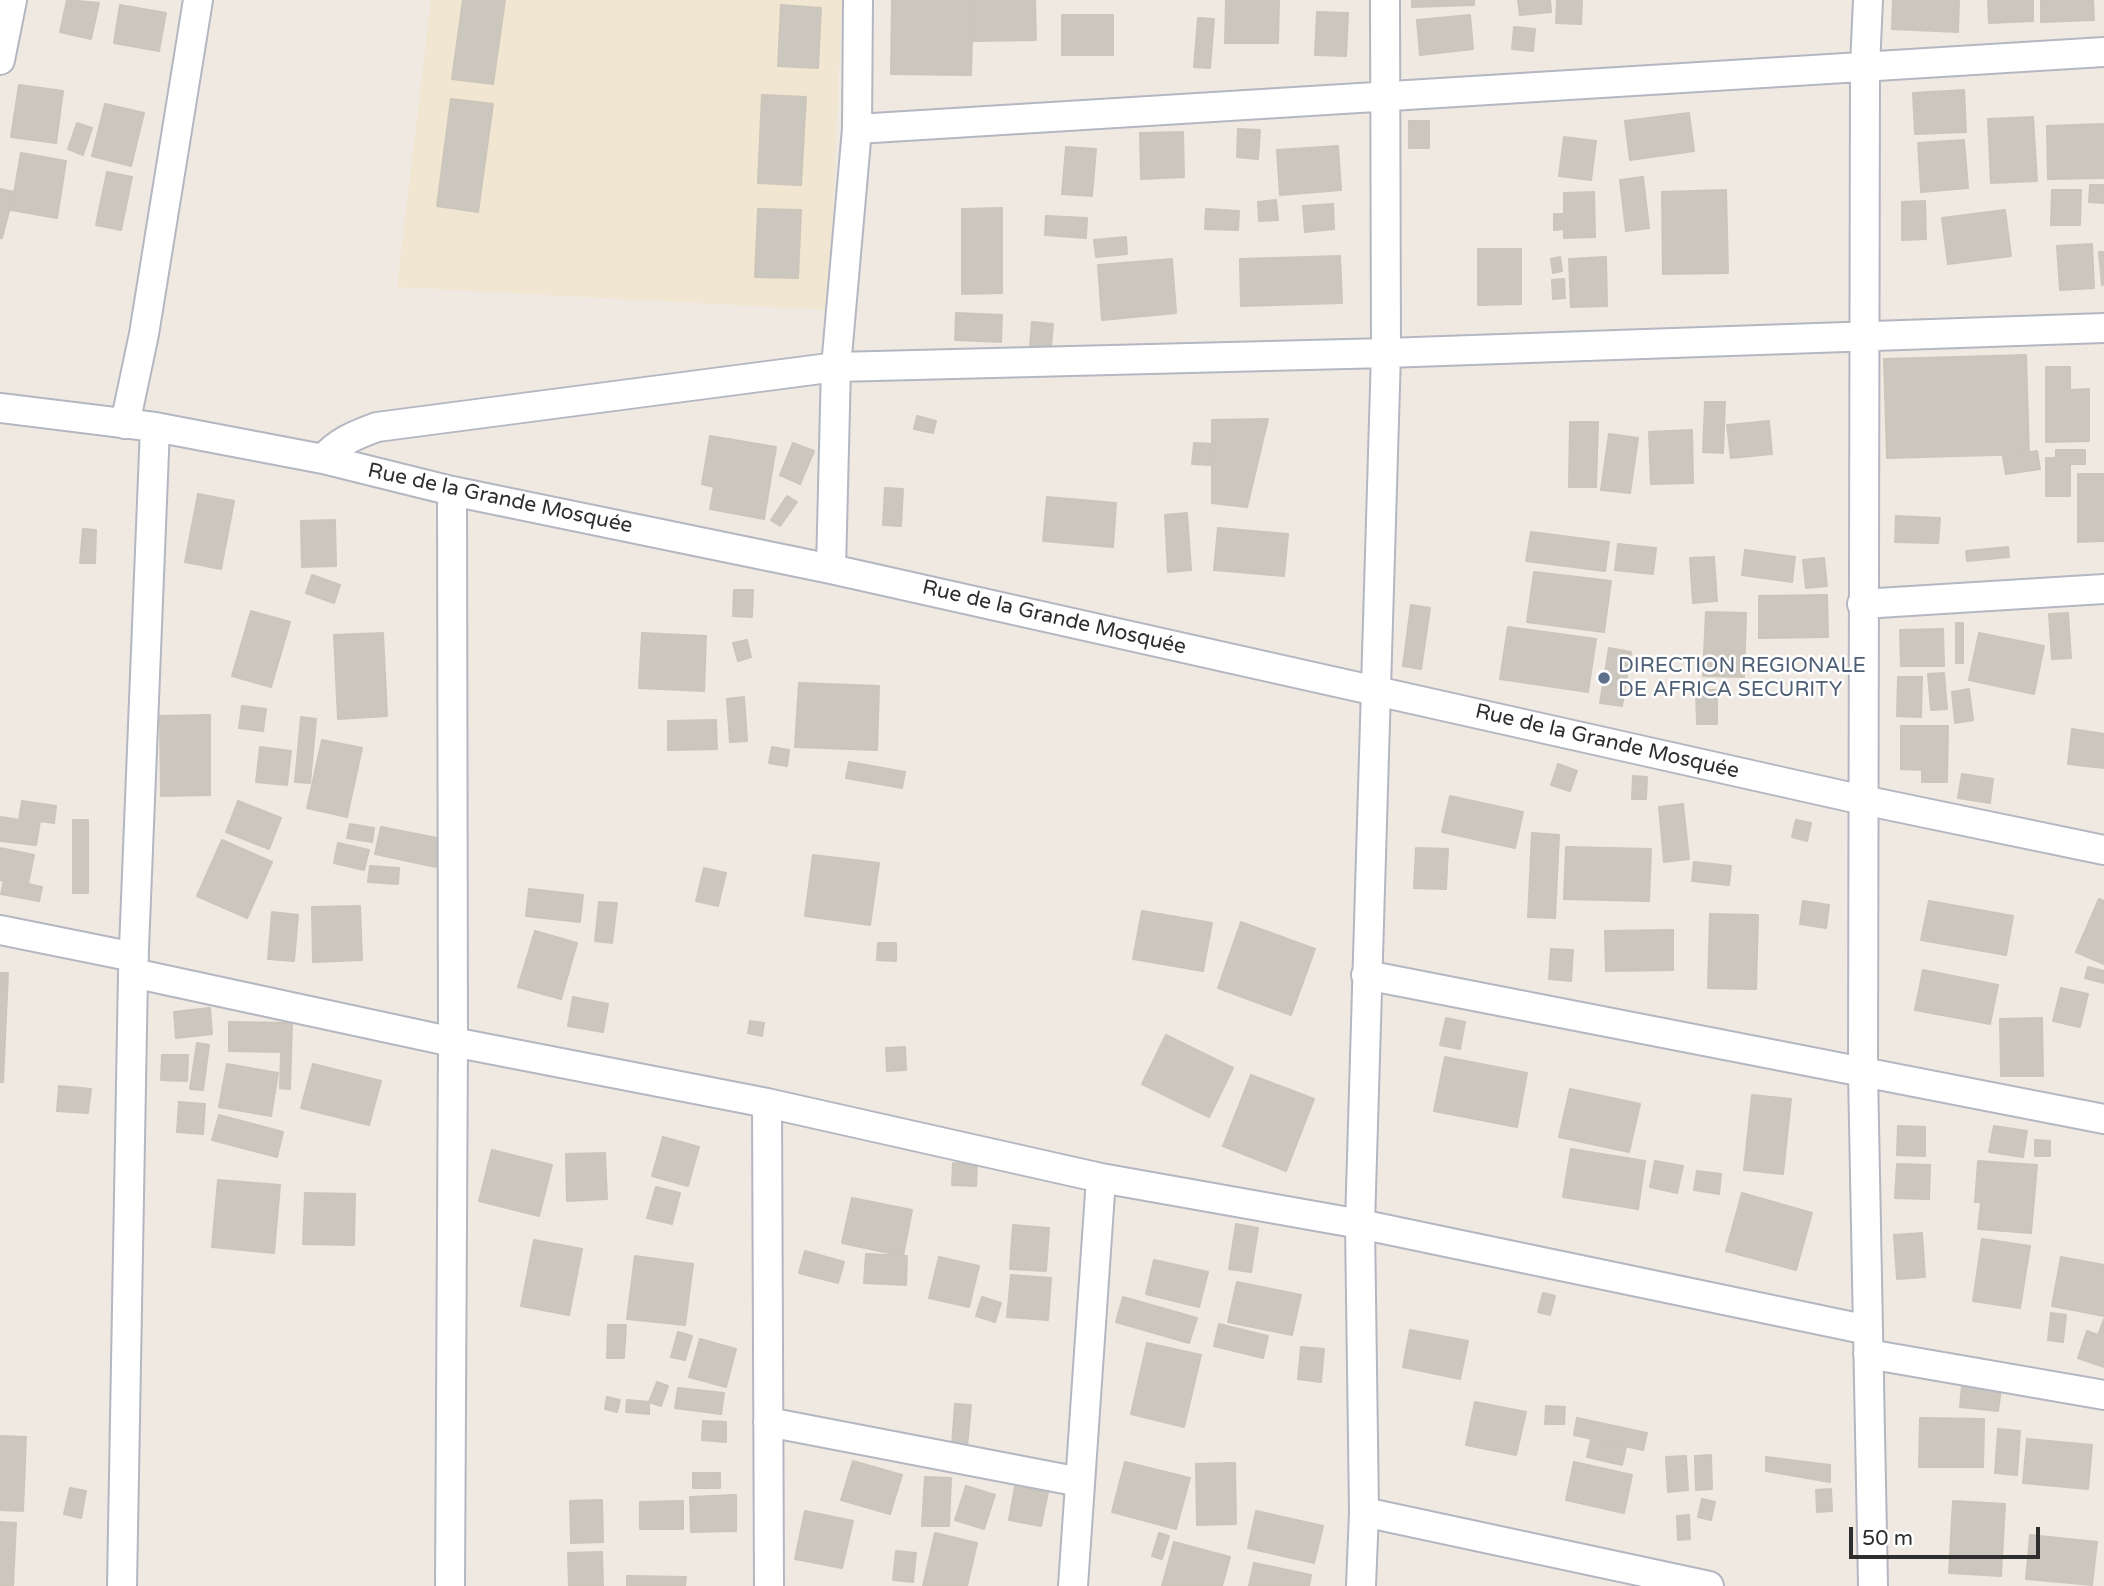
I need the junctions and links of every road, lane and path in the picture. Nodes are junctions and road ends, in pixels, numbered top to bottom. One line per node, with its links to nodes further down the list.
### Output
1 (12, 0): 7 (street)
2 (198, 0): 16 (street)
3 (858, 0): 10 (street)
4 (1385, 0): 9 (street)
5 (1868, 0): 8 (street)
6 (2104, 51): 8 (street)
7 (0, 60)
8 (1865, 66): 9 (street); 12 (street)
9 (1385, 98): 10 (street); 13 (street)
10 (857, 129): 14 (street)
11 (2104, 328): 12 (street)
12 (1865, 338): 13 (street); 22 (street)
13 (1386, 353): 14 (street); 23 (street)
14 (836, 367): 18 (street); 20 (street)
15 (0, 408): 16 (street, Rue de la Grande Mosquée)
16 (125, 424): 17 (street, Rue de la Grande Mosquée)
17 (155, 427): 18 (street, Rue de la Grande Mosquée); 27 (street)
18 (323, 459): 19 (street, Rue de la Grande Mosquée)
19 (452, 491): 20 (street, Rue de la Grande Mosquée); 29 (street)
20 (831, 569): 23 (street, Rue de la Grande Mosquée)
21 (2104, 589): 22 (street)
22 (1862, 604): 24 (street)
23 (1375, 689): 24 (street, Rue de la Grande Mosquée); 28 (street)
24 (1863, 800): 25 (street, Rue de la Grande Mosquée); 30 (street)
25 (2104, 850)
26 (0, 930): 27 (street)
27 (134, 965): 29 (street); 40 (street)
28 (1366, 975): 30 (street); 34 (street)
29 (453, 1042): 31 (street); 41 (street)
30 (1863, 1072): 32 (street); 35 (street)
31 (767, 1103): 33 (street); 37 (street)
32 (2104, 1119)
33 (1101, 1178): 34 (street); 38 (street)
34 (1360, 1224): 35 (street); 39 (street)
35 (1868, 1342): 36 (street); 46 (street)
36 (2104, 1395)
37 (768, 1422): 38 (street); 42 (street)
38 (1080, 1482): 43 (street)
39 (1364, 1512): 44 (street); 45 (street)
40 (122, 1586)
41 (450, 1586)
42 (769, 1586)
43 (1073, 1586)
44 (1362, 1586)
45 (1709, 1586)
46 (1873, 1586)

